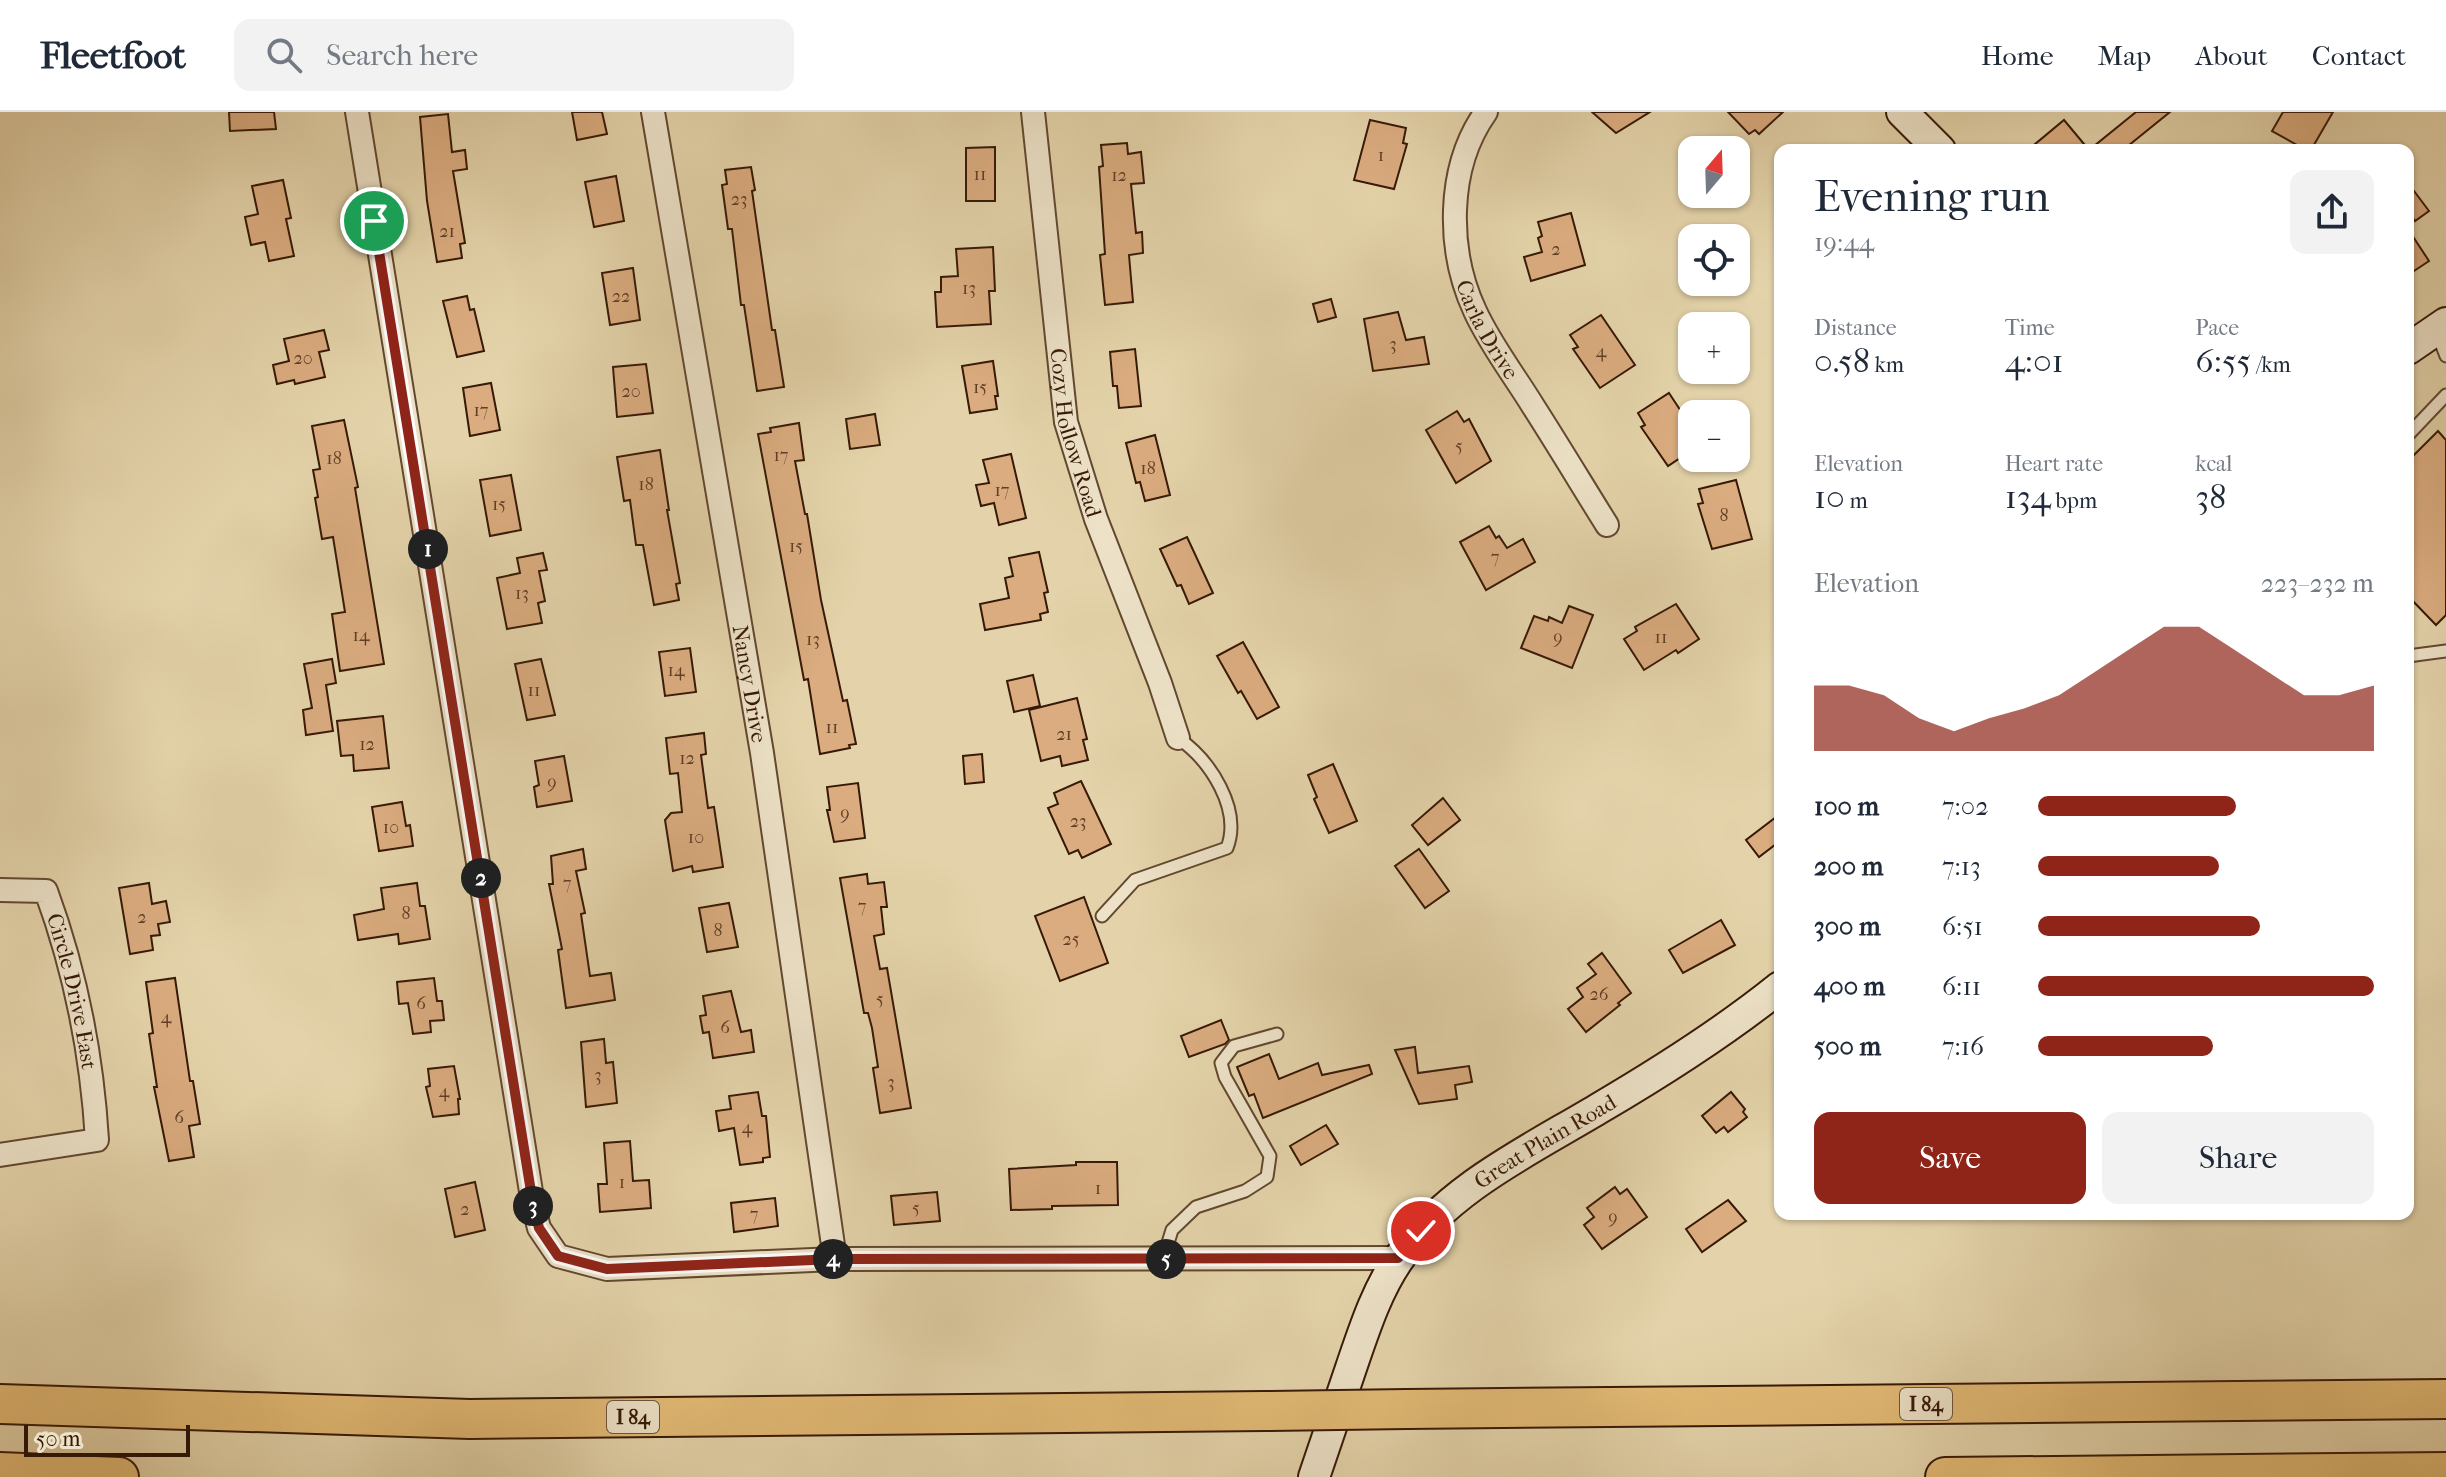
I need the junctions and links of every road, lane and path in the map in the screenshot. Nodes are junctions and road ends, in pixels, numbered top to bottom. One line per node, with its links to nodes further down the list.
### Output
1 (357, 112): 21 (street)
2 (653, 112): 21 (street, Nancy Drive)
3 (1033, 112): 14 (street, Cozy Hollow Road)
4 (1486, 112): 11 (street, Carla Drive)
5 (1902, 112): 6 (main road)
6 (1934, 144)
7 (2443, 336): 8 (main road)
8 (2414, 347)
9 (2446, 395): 10 (lane)
10 (2414, 429)
11 (1607, 525)
12 (2446, 651): 13 (lane)
13 (2414, 655)
14 (1178, 738): 16 (lane)
15 (0, 890): 19 (street, Circle Drive East)
16 (1102, 916)
17 (1774, 992): 20 (main road, Great Plain Road)
18 (1277, 1034): 22 (lane)
19 (0, 1155)
20 (1398, 1258): 22 (street); 28 (main road, Great Plain Road)
21 (835, 1259): 22 (street)
22 (1163, 1259)
23 (2446, 1399): 24 (highway, I 84, bridge)
24 (0, 1404)
25 (0, 1472): 27 (highway)
26 (2446, 1472): 29 (highway)
27 (119, 1477)
28 (1314, 1477)
29 (1945, 1477)

